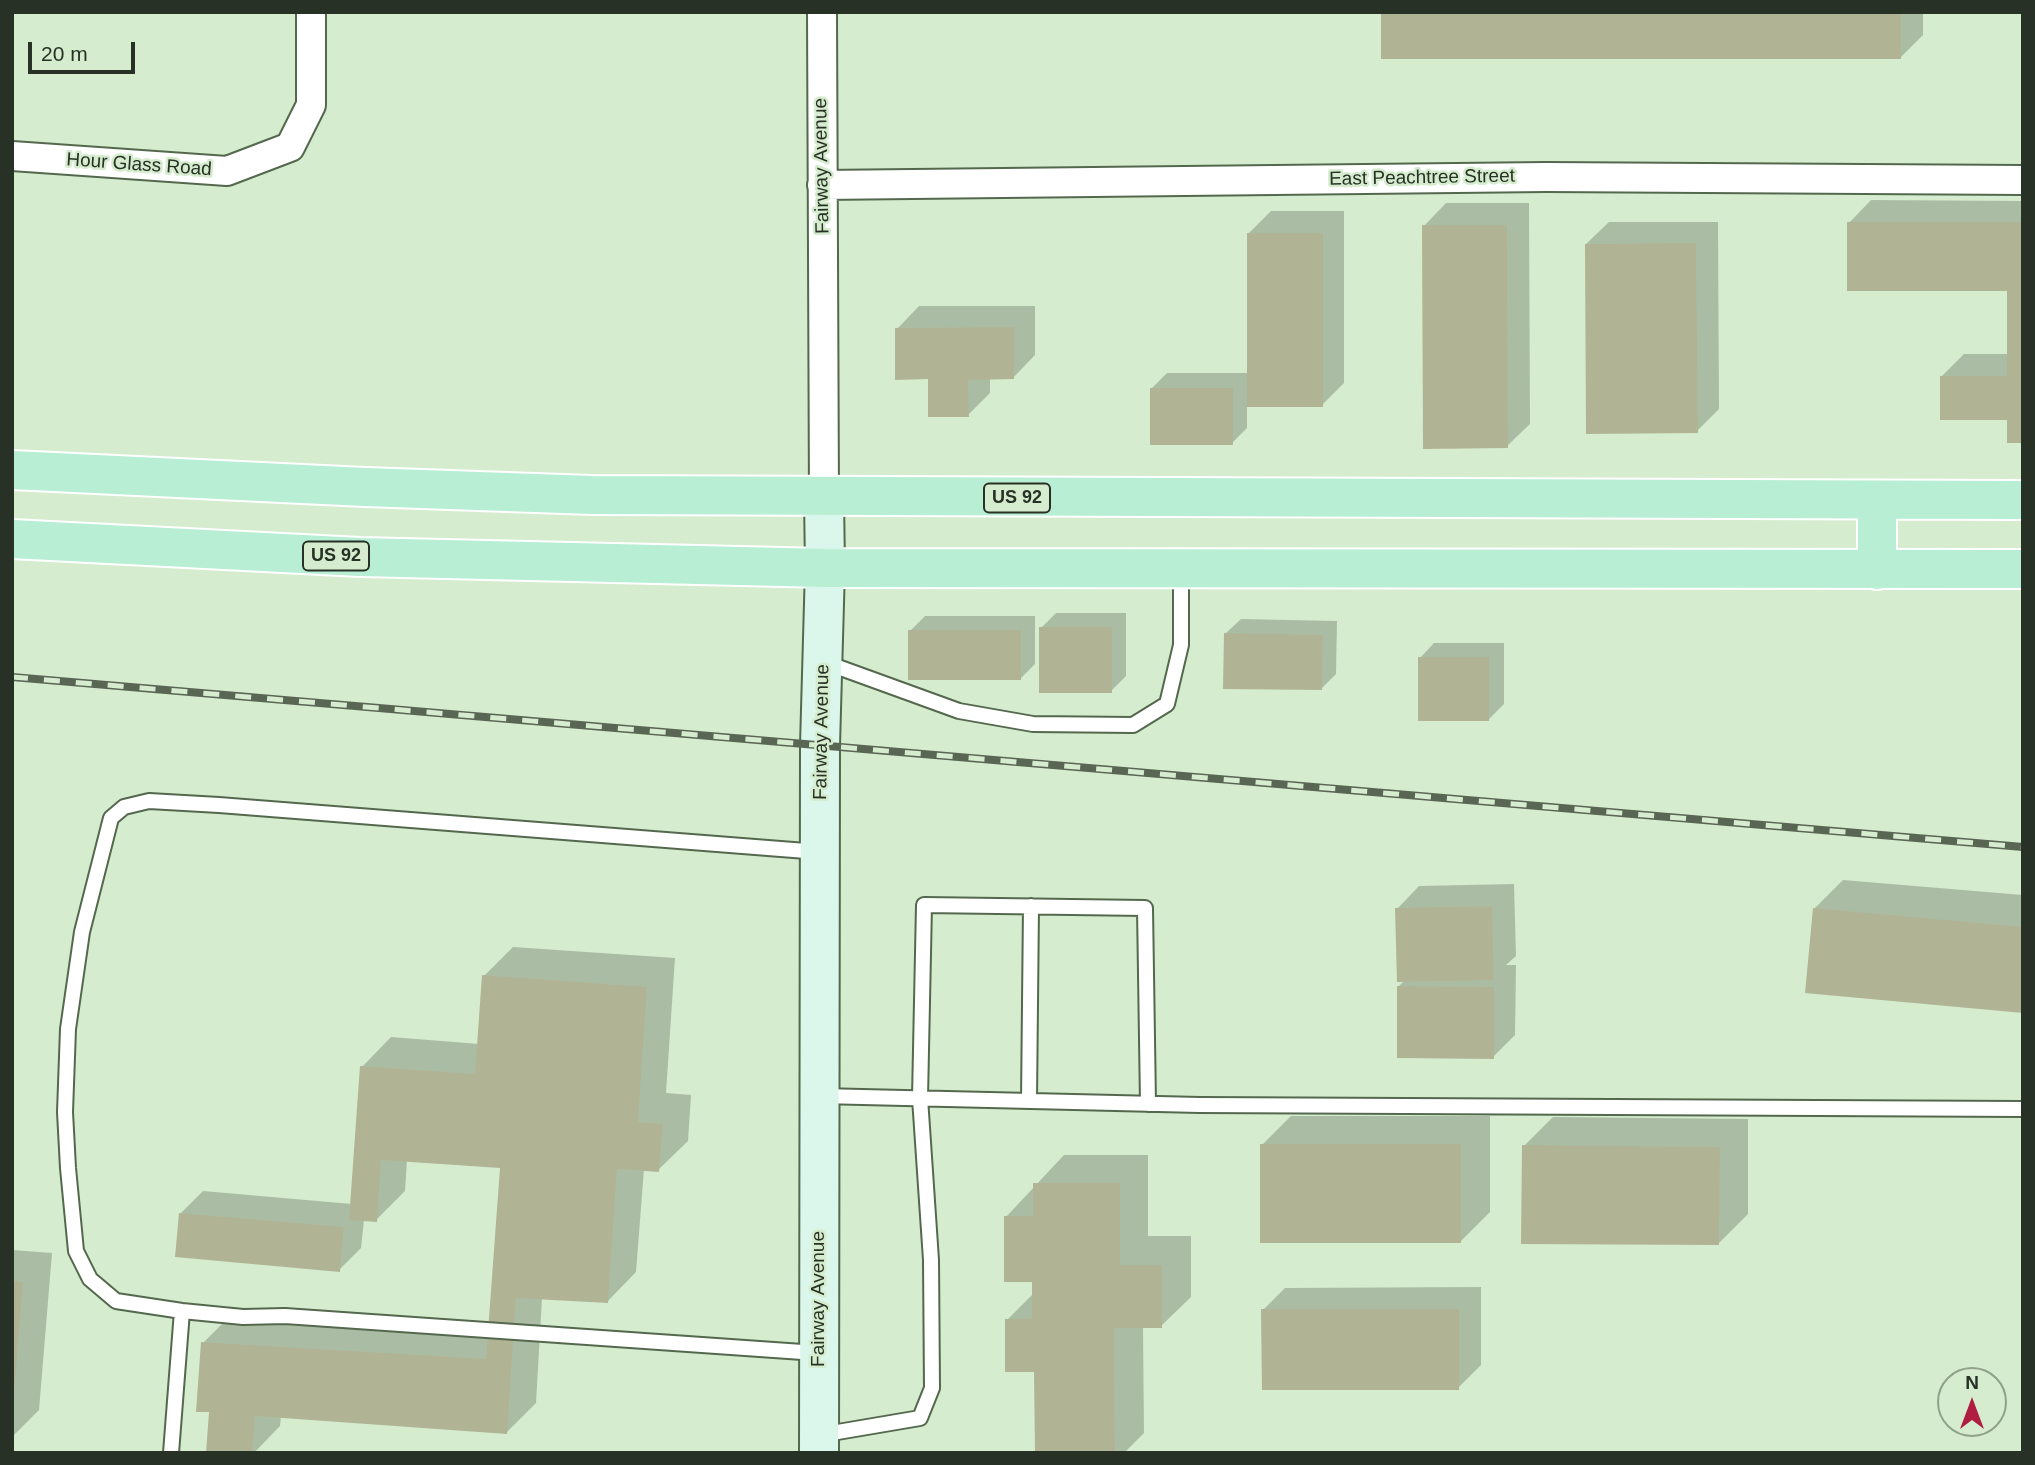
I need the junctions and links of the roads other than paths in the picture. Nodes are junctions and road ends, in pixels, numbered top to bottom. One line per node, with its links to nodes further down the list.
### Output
1 (311, 12): 3 (street, Hour Glass Road)
2 (822, 12): 5 (street, Fairway Avenue)
3 (12, 156)
4 (2023, 180): 5 (street, East Peachtree Street)
5 (822, 185): 7 (street, Fairway Avenue)
6 (12, 470): 7 (main road, US 92)
7 (824, 498): 8 (main road, US 92); 11 (street, Fairway Avenue)
8 (1877, 500): 9 (main road, US 92); 14 (main road)
9 (2023, 500)
10 (12, 539): 11 (main road, US 92)
11 (825, 568): 12 (main road, US 92); 15 (street, Fairway Avenue)
12 (1181, 569): 14 (main road, US 92); 15 (lane)
13 (2023, 569): 14 (main road, US 92)
14 (1877, 570)
15 (823, 662): 16 (street, Fairway Avenue)
16 (821, 853): 18 (street, Fairway Avenue); 23 (lane)
17 (1031, 906): 19 (lane); 20 (lane); 21 (lane)
18 (820, 1096): 19 (lane); 24 (street, Fairway Avenue)
19 (920, 1098): 20 (lane); 25 (lane)
20 (1029, 1101): 21 (lane)
21 (1148, 1104): 22 (lane)
22 (2023, 1109)
23 (182, 1311): 24 (lane); 26 (lane)
24 (819, 1353): 25 (street, Fairway Avenue)
25 (819, 1444)
26 (172, 1453)

